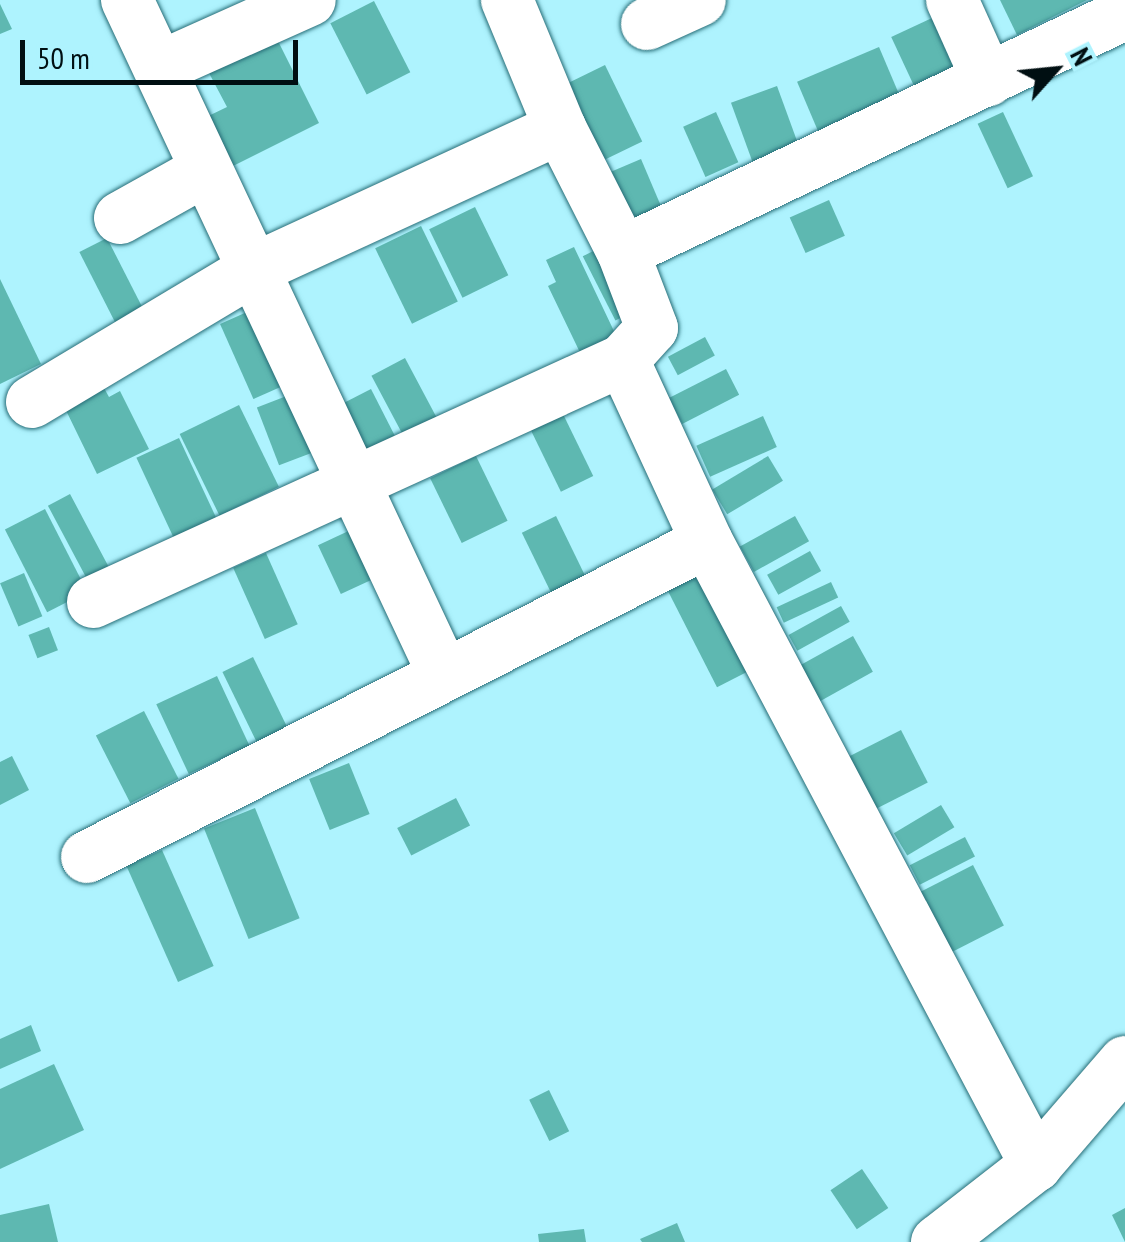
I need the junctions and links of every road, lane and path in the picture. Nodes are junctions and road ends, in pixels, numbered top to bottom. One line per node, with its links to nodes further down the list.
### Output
1 (128, 0): 8 (street)
2 (310, 0): 8 (street)
3 (507, 0): 10 (street)
4 (700, 0): 7 (street)
5 (952, 0): 9 (street)
6 (1125, 14): 9 (street)
7 (647, 24)
8 (160, 67): 11 (street)
9 (988, 80): 13 (street)
10 (560, 128): 13 (street); 14 (street)
11 (204, 171): 12 (street); 14 (street)
12 (120, 218)
13 (622, 252): 15 (street)
14 (254, 269): 16 (street); 17 (street)
15 (623, 360): 17 (street); 18 (street)
16 (32, 402)
17 (355, 486): 19 (street); 20 (street)
18 (707, 542): 20 (street); 23 (street)
19 (93, 602)
20 (444, 675): 21 (street)
21 (87, 857)
22 (1125, 1062): 23 (street)
23 (1036, 1165): 24 (street)
24 (959, 1236)

